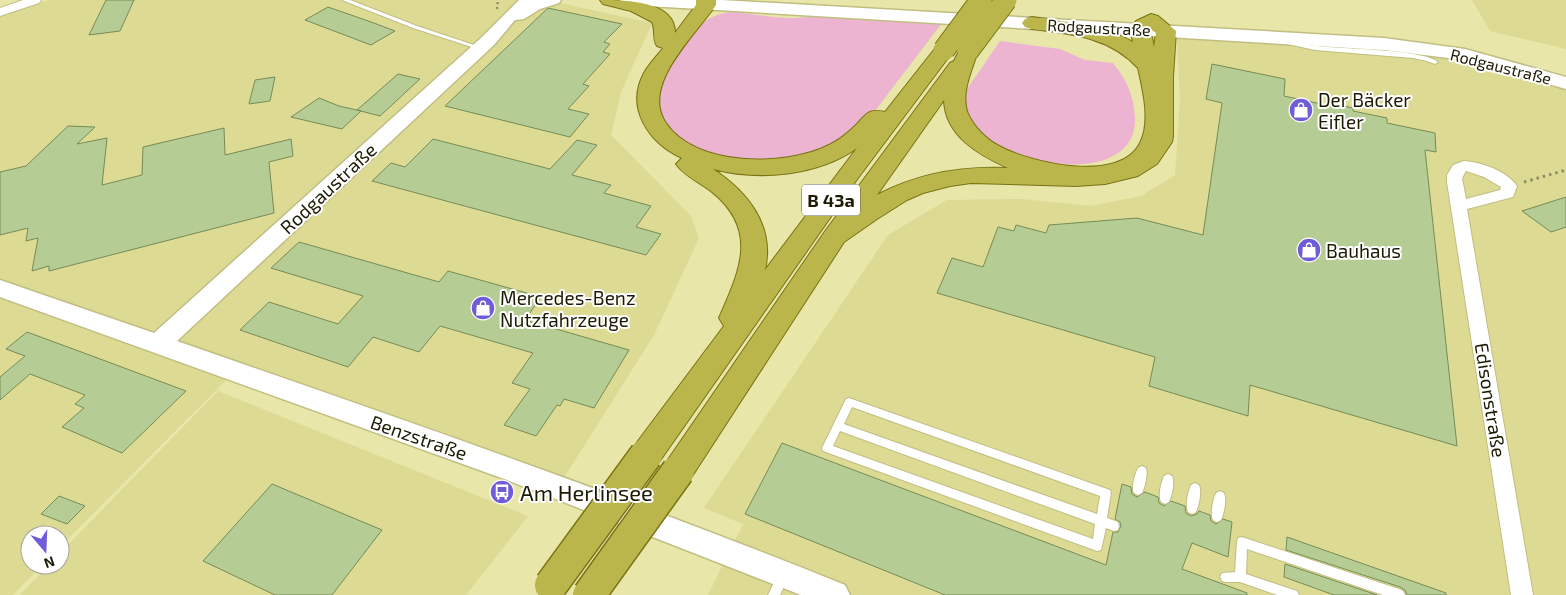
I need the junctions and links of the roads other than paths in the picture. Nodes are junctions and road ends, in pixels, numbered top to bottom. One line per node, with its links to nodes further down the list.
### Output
1 (35, 0): 11 (street)
2 (345, 0): 17 (lane)
3 (528, 0): 14 (street, Rodgaustraße)
4 (553, 0): 14 (street, Rodgaustraße)
5 (610, 0): 16 (highway)
6 (628, 0): 10 (street, Rodgaustraße)
7 (788, 0): 13 (main road, Rodgaustraße)
8 (981, 0): 18 (highway, B 43a, bridge)
9 (1006, 0): 19 (highway, B 43a, bridge)
10 (696, 2): 12 (main road, Rodgaustraße); 16 (highway); 18 (highway)
11 (0, 12)
12 (1032, 23): 13 (main road, Rodgaustraße); 21 (highway)
13 (1152, 27): 15 (main road, Rodgaustraße); 21 (highway); 22 (main road, Rodgaustraße); 25 (highway)
14 (499, 30): 17 (street, Rodgaustraße)
15 (1263, 37): 20 (lane); 23 (main road, Rodgaustraße)
16 (664, 42): 28 (highway)
17 (480, 48): 27 (street, Rodgaustraße)
18 (944, 50): 28 (highway, B 43a)
19 (968, 51): 21 (highway); 25 (highway, B 43a)
20 (1435, 62)
21 (1148, 66)
22 (1566, 71)
23 (1566, 83)
24 (1459, 206): 24 (street, Edisonstraße); 48 (street, Edisonstraße)
25 (835, 236): 44 (highway, B 43a, bridge)
26 (0, 288): 27 (street, Benzstraße)
27 (157, 345): 42 (street, Benzstraße)
28 (721, 352): 43 (highway, B 43a, bridge)
29 (838, 426): 38 (lane); 38 (lane); 38 (lane)
30 (1142, 471): 33 (lane)
31 (1168, 479): 35 (lane)
32 (1195, 488): 36 (lane)
33 (1138, 490)
34 (1220, 496): 37 (lane)
35 (1165, 499)
36 (1192, 509)
37 (1217, 517)
38 (1102, 521): 39 (lane)
39 (1114, 526)
40 (1226, 577): 41 (lane)
41 (1240, 577): 46 (lane); 47 (lane)
42 (779, 584): 45 (street, Benzstraße)
43 (547, 590)
44 (589, 595)
45 (835, 595)
46 (1293, 595)
47 (1399, 595)
48 (1522, 595)

